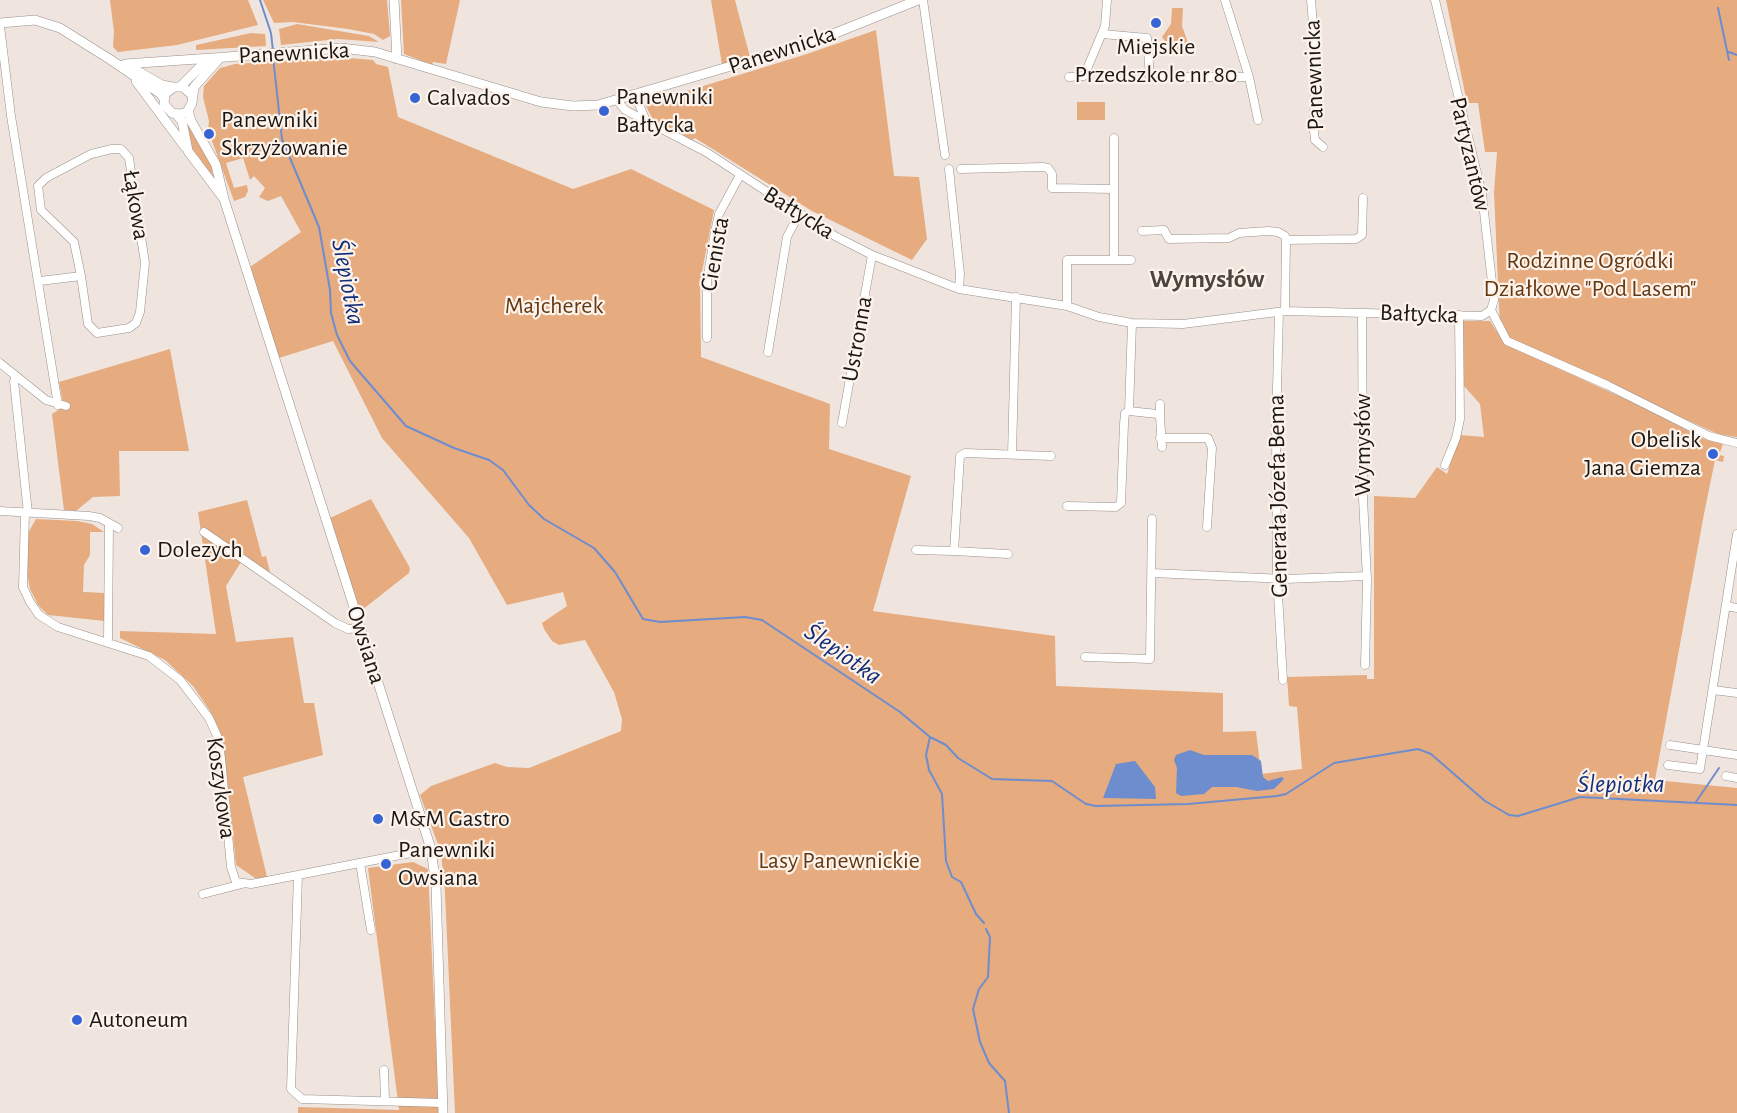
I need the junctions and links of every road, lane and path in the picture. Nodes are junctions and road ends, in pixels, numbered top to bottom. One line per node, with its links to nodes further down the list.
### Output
1 (394, 0): 11 (street)
2 (918, 0): 19 (street, Panewnicka)
3 (923, 0): 29 (street)
4 (1107, 0): 9 (street)
5 (1225, 0): 16 (street)
6 (1311, 0): 27 (street, Panewnicka)
7 (1434, 0): 49 (street, Partyzantów)
8 (0, 25): 12 (street); 45 (street)
9 (1102, 34): 15 (street); 16 (street)
10 (218, 58): 11 (street, Panewnicka); 13 (street); 17 (street, Panewnicka); 18 (street, Panewnicka)
11 (398, 59): 21 (street, Panewnicka)
12 (111, 60): 13 (street); 14 (street)
13 (125, 64): 17 (street)
14 (129, 75): 20 (street); 28 (street)
15 (1069, 77)
16 (1249, 77): 24 (street)
17 (177, 87): 18 (street); 20 (street)
18 (192, 95): 22 (street)
19 (635, 95): 21 (street, Panewnicka); 25 (street)
20 (164, 99): 23 (street)
21 (617, 100): 25 (street, Bałtycka)
22 (188, 110): 23 (street); 32 (street, Owsiana)
23 (176, 114): 28 (street, Owsiana)
24 (1258, 120)
25 (647, 122): 33 (street, Bałtycka)
26 (1114, 138): 35 (street)
27 (1323, 147)
28 (188, 151): 34 (street, Owsiana)
29 (945, 155)
30 (949, 169): 46 (street)
31 (961, 169): 35 (street)
32 (219, 175): 34 (street); 37 (street, Owsiana)
33 (740, 175): 38 (street, Bałtycka); 54 (street, Cienista)
34 (208, 179): 37 (street, Owsiana)
35 (1114, 189): 42 (street)
36 (1363, 198): 40 (street)
37 (224, 199): 85 (street, Owsiana)
38 (799, 214): 41 (street, Bałtycka); 55 (street)
39 (1142, 231): 40 (street)
40 (1286, 240): 50 (street, Generała Józefa Bema)
41 (872, 255): 46 (street, Bałtycka); 61 (street, Ustronna)
42 (1114, 260): 43 (street); 48 (street)
43 (1131, 260)
44 (81, 276): 44 (street, Łąkowa); 45 (street)
45 (40, 281): 57 (street)
46 (959, 289): 47 (street, Bałtycka)
47 (1016, 297): 48 (street, Bałtycka); 65 (street)
48 (1067, 306): 53 (street, Bałtycka)
49 (1491, 310): 52 (street, Bałtycka); 63 (street, Bałtycka)
50 (1282, 311): 51 (street, Bałtycka); 53 (street, Bałtycka); 82 (street, Generała Józefa Bema)
51 (1362, 313): 52 (street, Bałtycka); 81 (street, Wymysłów)
52 (1459, 315): 67 (street)
53 (1132, 323): 59 (street)
54 (707, 338)
55 (768, 352)
56 (0, 363): 57 (street)
57 (16, 376): 70 (street, Koszykowa)
58 (1160, 404): 60 (street)
59 (1129, 411): 60 (street); 68 (street)
60 (1160, 417): 62 (street)
61 (842, 423)
62 (1160, 438): 64 (street); 73 (street)
63 (1737, 443)
64 (1162, 447)
65 (1012, 455): 66 (street); 78 (street)
66 (1051, 456)
67 (1445, 465)
68 (1067, 506)
69 (0, 511): 70 (street)
70 (27, 513): 72 (street); 86 (street, Koszykowa)
71 (1152, 519): 80 (street)
72 (109, 523): 74 (street); 86 (street)
73 (1207, 527)
74 (118, 528)
75 (204, 532): 85 (street)
76 (1737, 534): 83 (street)
77 (915, 550): 78 (street)
78 (954, 551): 79 (street)
79 (1008, 554)
80 (1152, 573): 82 (street); 87 (street)
81 (1367, 576): 82 (street); 88 (street, Wymysłów)
82 (1278, 577): 89 (street, Generała Józefa Bema)
83 (1726, 606): 84 (street); 90 (street)
84 (1737, 608)
85 (361, 628): 98 (street, Owsiana)
86 (108, 642): 101 (street, Koszykowa)
87 (1084, 657)
88 (1365, 665)
89 (1283, 680)
90 (1713, 690): 91 (street); 93 (street)
91 (1737, 693)
92 (1671, 745): 93 (street)
93 (1704, 750): 94 (street); 95 (street)
94 (1737, 755)
95 (1668, 765)
96 (1726, 776): 97 (street)
97 (1737, 778)
98 (431, 849): 99 (street); 106 (street, Owsiana)
99 (360, 863): 100 (street); 103 (street)
100 (298, 875): 101 (street); 105 (street, Owsiana)
101 (239, 883): 102 (street)
102 (203, 894)
103 (371, 930)
104 (384, 1070): 105 (street)
105 (385, 1101): 106 (street, Owsiana)
106 (443, 1108)

